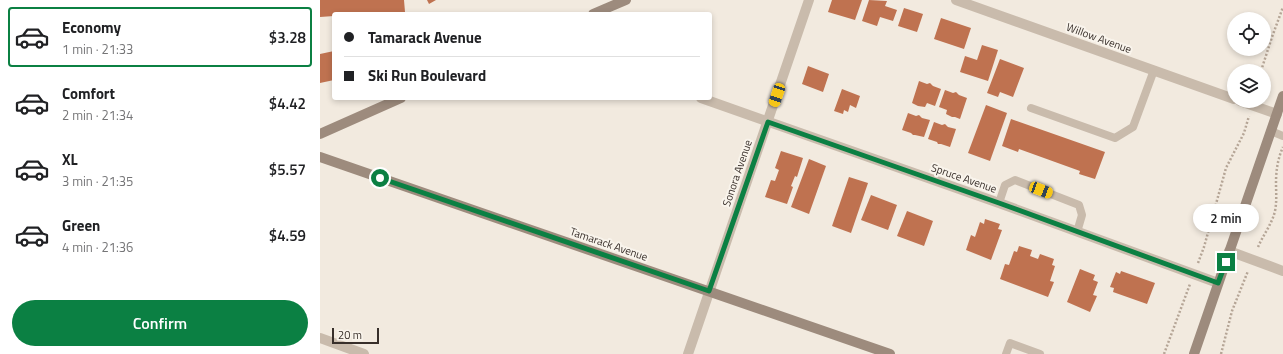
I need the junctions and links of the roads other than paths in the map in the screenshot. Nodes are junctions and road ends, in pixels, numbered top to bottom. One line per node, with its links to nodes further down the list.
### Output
1 (626, 0): 4 (street)
2 (809, 0): 13 (street, Sonora Avenue)
3 (956, 0): 5 (street, Willow Avenue)
4 (598, 12)
5 (1154, 70): 6 (street, Willow Avenue); 10 (lane)
6 (1227, 96)
7 (1283, 96): 12 (street)
8 (396, 100): 15 (street)
9 (708, 100): 13 (street, Spruce Avenue)
10 (1031, 108)
11 (1259, 108): 12 (street)
12 (1276, 114): 14 (street)
13 (768, 122): 18 (street, Spruce Avenue); 23 (street, Sonora Avenue)
14 (1270, 132): 16 (lane); 20 (street)
15 (320, 134)
16 (1283, 136)
17 (320, 157): 23 (street, Tamarack Avenue)
18 (999, 203): 19 (street, Spruce Avenue); 19 (lane)
19 (1077, 232): 22 (street, Spruce Avenue)
20 (1230, 251): 21 (street); 22 (street)
21 (1283, 271)
22 (1218, 283): 30 (street)
23 (709, 291): 26 (street, Sonora Avenue); 27 (street, Tamarack Avenue)
24 (320, 338): 25 (street)
25 (364, 354)
26 (688, 354)
27 (890, 354)
28 (1006, 354): 29 (lane)
29 (1040, 354)
30 (1194, 354)

